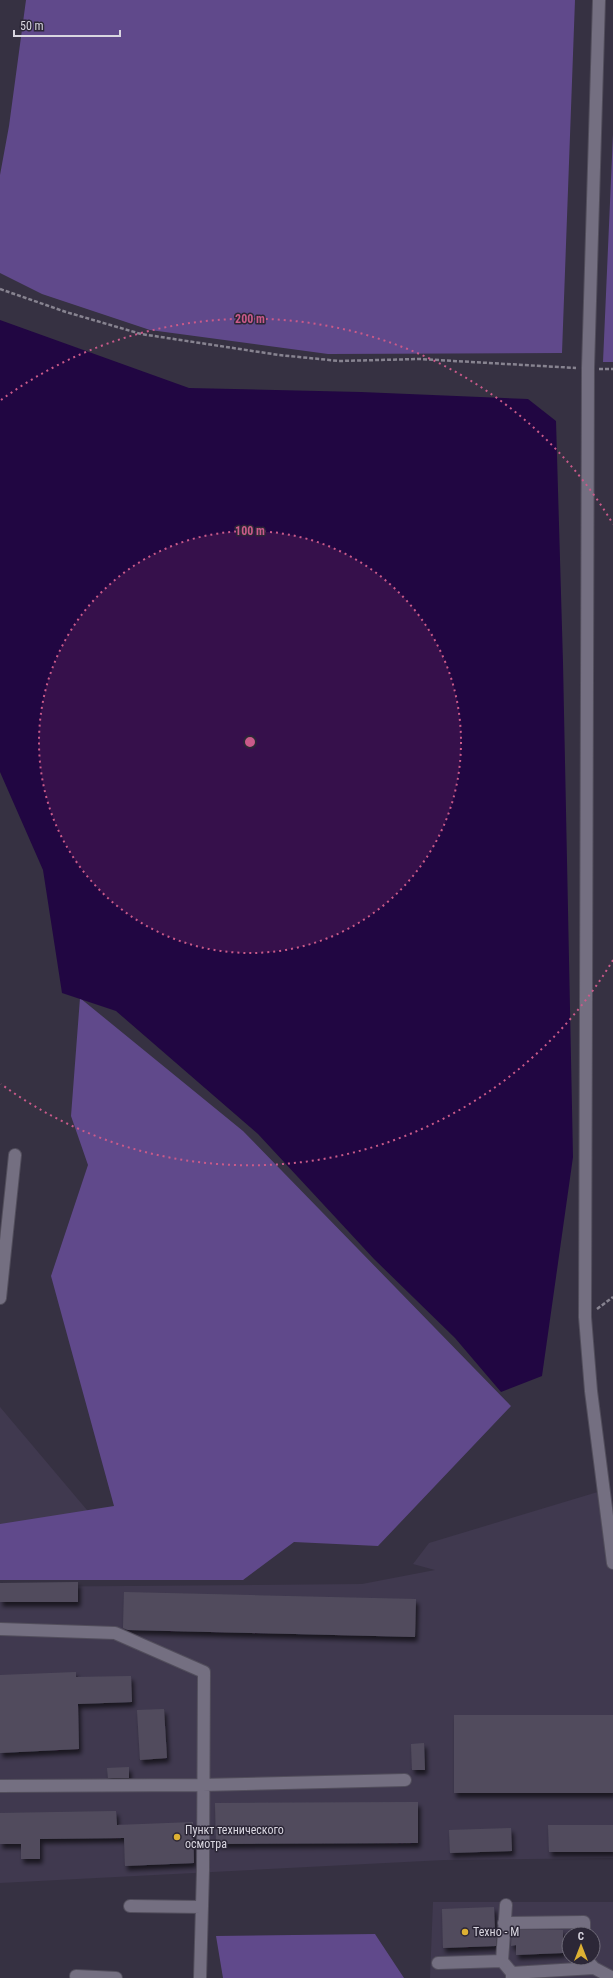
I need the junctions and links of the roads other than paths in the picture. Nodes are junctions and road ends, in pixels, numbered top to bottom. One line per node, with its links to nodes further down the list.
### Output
1 (599, 0): 4 (lane)
2 (15, 1154): 3 (lane)
3 (0, 1298)
4 (613, 1563)
5 (0, 1629): 7 (lane)
6 (405, 1780): 7 (lane)
7 (202, 1785): 8 (lane); 11 (lane)
8 (0, 1786)
9 (506, 1905): 12 (lane)
10 (130, 1906): 11 (lane)
11 (202, 1907): 20 (lane)
12 (504, 1923): 13 (lane); 14 (lane)
13 (584, 1926)
14 (502, 1961): 15 (lane); 17 (lane)
15 (438, 1963)
16 (594, 1968): 17 (lane); 21 (lane)
17 (512, 1975)
18 (76, 1976): 19 (lane)
19 (116, 1978)
20 (200, 1978)
21 (613, 1978)

